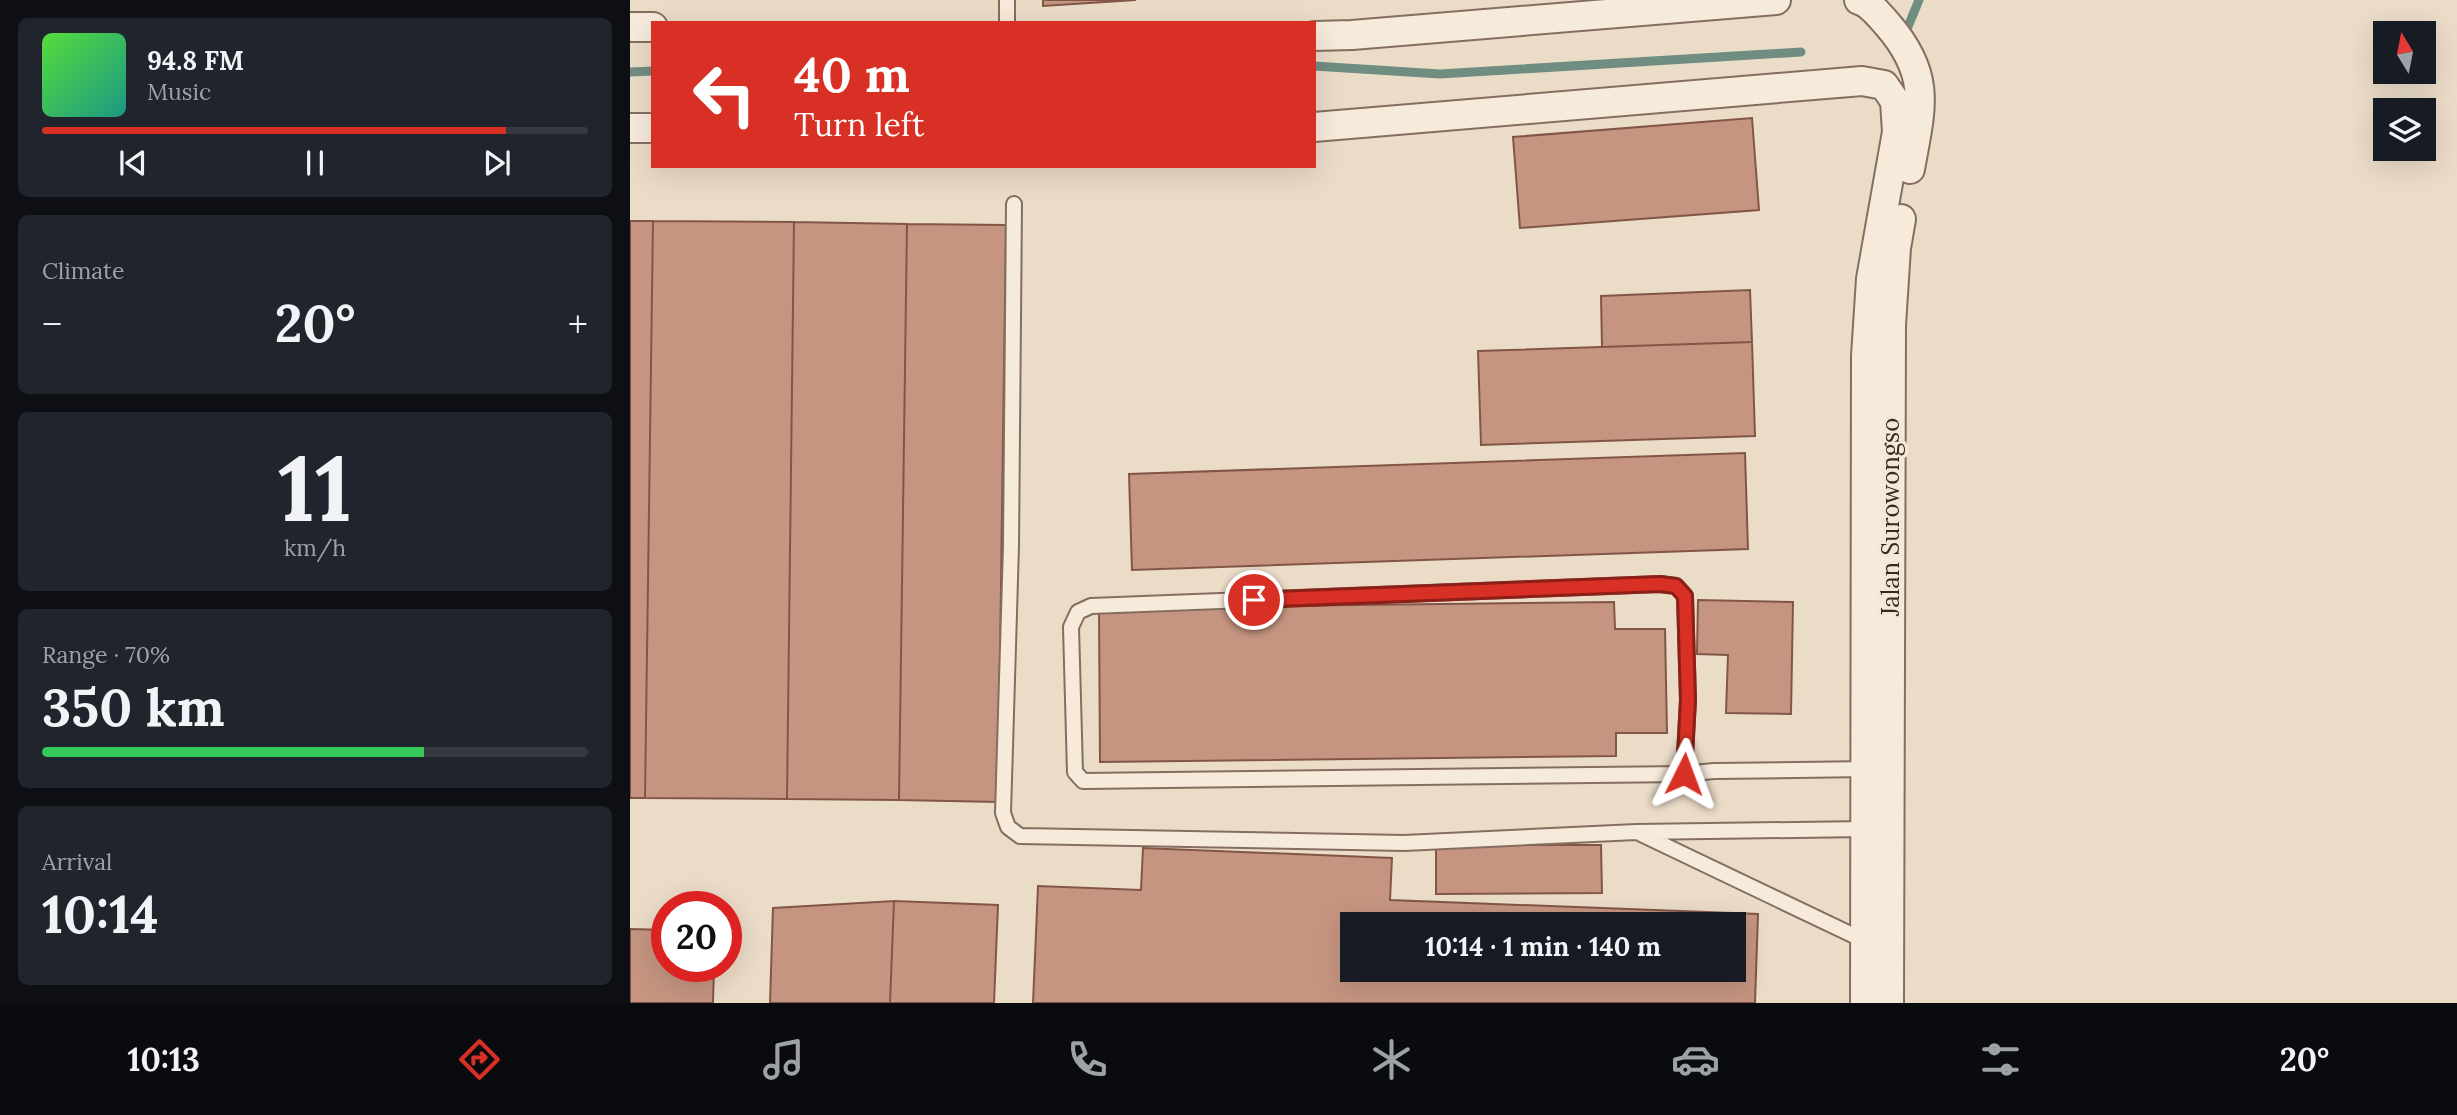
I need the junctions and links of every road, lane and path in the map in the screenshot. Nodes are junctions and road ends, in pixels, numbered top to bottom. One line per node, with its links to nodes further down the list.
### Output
1 (1007, 0): 4 (lane)
2 (1776, 0): 7 (street)
3 (1859, 0): 12 (street, Jalan Surowongso)
4 (1007, 21)
5 (630, 27): 6 (street)
6 (651, 27)
7 (1316, 36)
8 (1316, 127): 12 (street, Jalan Surowongso)
9 (630, 128): 10 (street)
10 (651, 128)
11 (1014, 204): 15 (lane)
12 (1878, 769): 13 (lane); 14 (street, Jalan Surowongso); 18 (street, Jalan Surowongso)
13 (1684, 774): 13 (lane)
14 (1866, 829): 15 (lane); 16 (street, Jalan Surowongso)
15 (1636, 832): 16 (lane)
16 (1865, 942): 17 (street, Jalan Surowongso)
17 (1865, 1003)
18 (1889, 1003)

